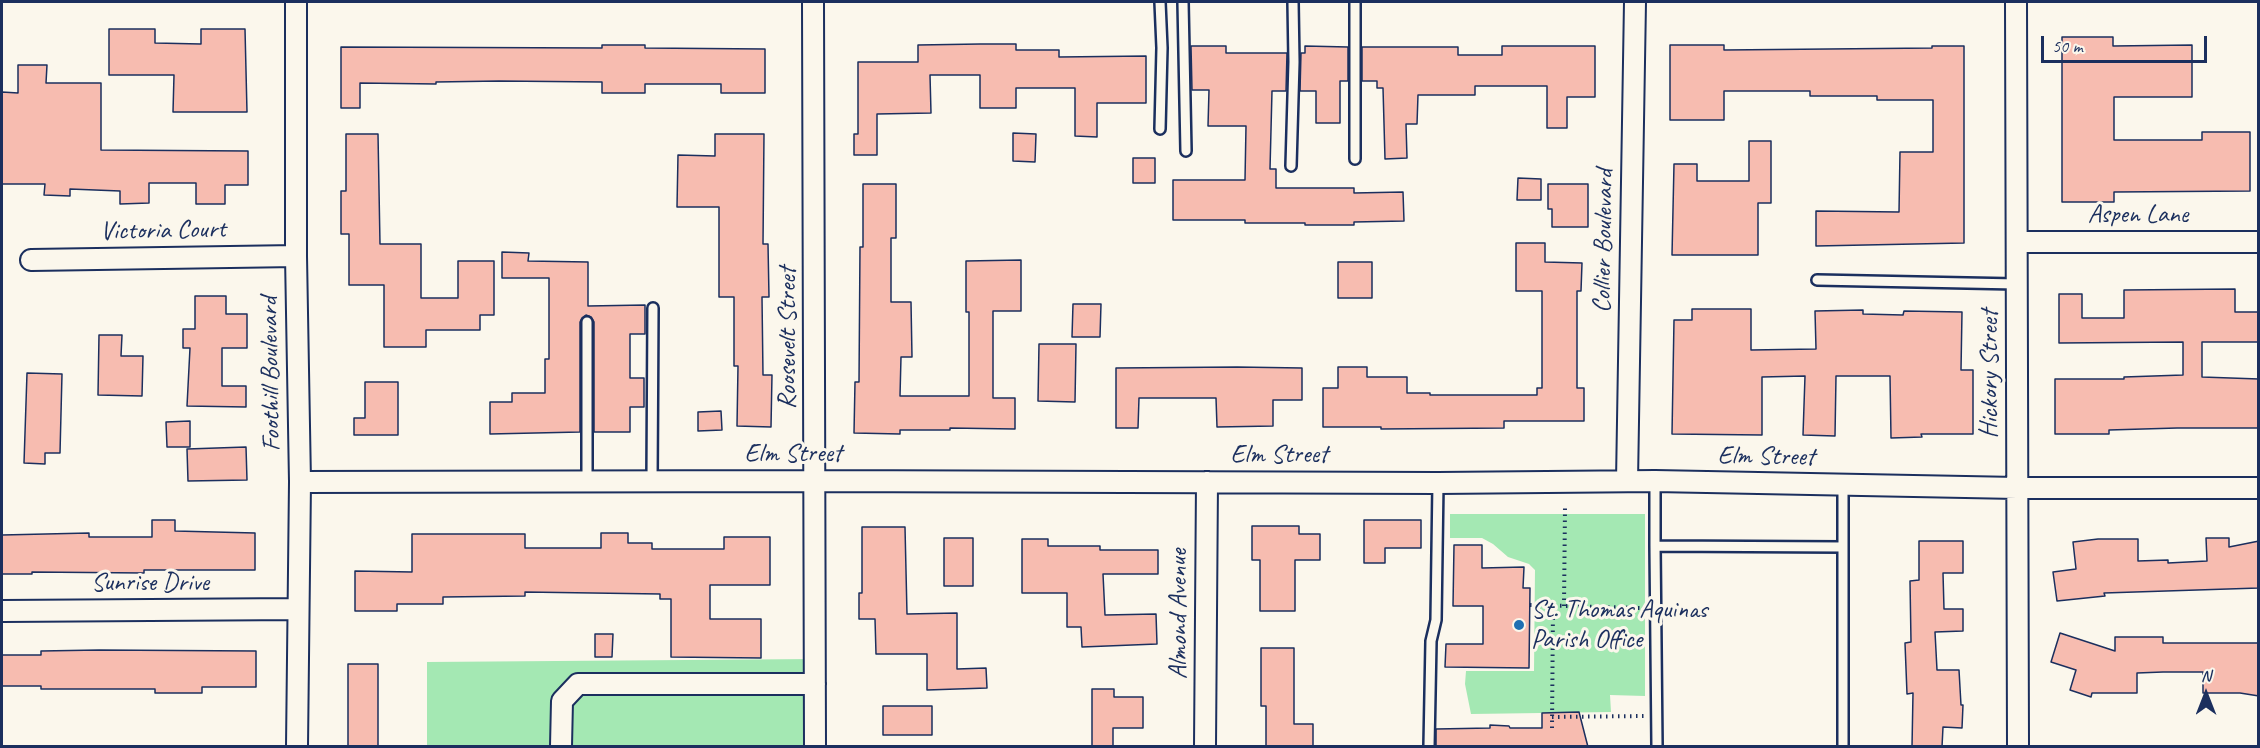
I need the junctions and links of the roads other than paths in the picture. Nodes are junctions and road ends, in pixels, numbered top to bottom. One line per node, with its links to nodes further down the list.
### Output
1 (296, 2): 15 (street, Foothill Boulevard)
2 (813, 2): 23 (street, Roosevelt Street)
3 (1160, 2): 9 (lane)
4 (1183, 2): 10 (lane)
5 (1293, 2): 12 (lane)
6 (1355, 2): 11 (lane)
7 (1635, 2): 26 (street, Collier Boulevard)
8 (2016, 2): 13 (street, Hickory Street)
9 (1160, 129)
10 (1186, 151)
11 (1356, 159)
12 (1291, 165)
13 (2017, 242): 14 (street, Aspen Lane); 18 (street, Hickory Street)
14 (2259, 242)
15 (296, 256): 16 (street, Victoria Court); 24 (street, Foothill Boulevard)
16 (31, 260)
17 (1817, 280): 18 (lane)
18 (2017, 284): 30 (street, Hickory Street)
19 (653, 308): 22 (lane)
20 (587, 322): 21 (lane)
21 (587, 481): 22 (street, Elm Street); 24 (street, Elm Street)
22 (652, 481): 23 (street, Elm Street)
23 (815, 481): 25 (street, Elm Street); 36 (street, Roosevelt Street)
24 (300, 482): 34 (street, Foothill Boulevard)
25 (1207, 482): 28 (street, Elm Street); 40 (street, Almond Avenue)
26 (1627, 482): 27 (street, Elm Street); 28 (street, Elm Street)
27 (1655, 482): 29 (street, Elm Street); 32 (lane)
28 (1438, 483): 41 (lane)
29 (1843, 486): 30 (street, Elm Street); 33 (lane)
30 (2017, 488): 31 (street, Elm Street); 44 (street, Hickory Street)
31 (2259, 488)
32 (1655, 546): 33 (lane); 42 (lane)
33 (1843, 547): 43 (lane)
34 (298, 609): 35 (street, Sunrise Drive); 37 (street, Foothill Boulevard)
35 (2, 611)
36 (815, 684): 38 (street); 39 (street, Roosevelt Street)
37 (297, 747)
38 (561, 747)
39 (815, 747)
40 (1205, 747)
41 (1429, 747)
42 (1657, 747)
43 (1843, 747)
44 (2018, 747)

